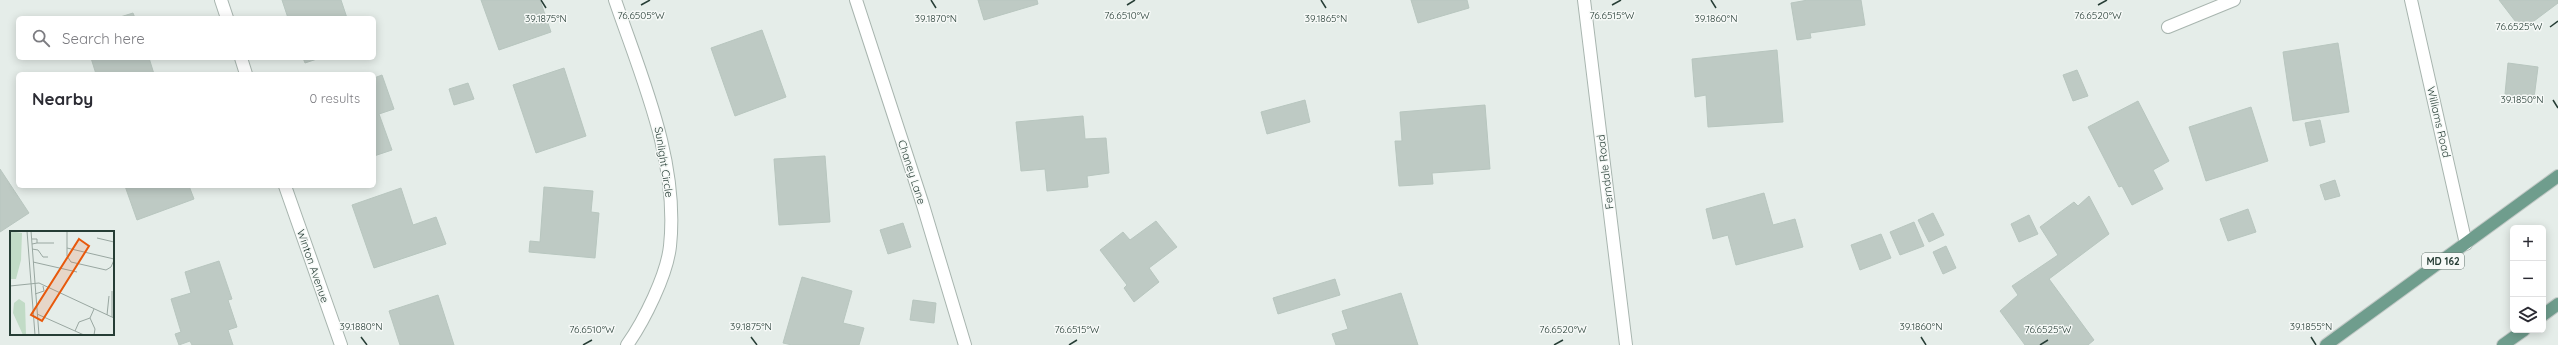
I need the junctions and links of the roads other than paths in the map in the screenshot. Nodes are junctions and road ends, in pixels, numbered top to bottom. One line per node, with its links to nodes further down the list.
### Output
1 (221, 0): 7 (street)
2 (615, 0): 18 (street, Sunlight Circle)
3 (856, 0): 19 (street, Chaney Lane)
4 (1584, 0): 20 (street, Ferndale Road)
5 (2234, 0): 8 (street)
6 (2411, 0): 13 (street, Williams Road)
7 (226, 16)
8 (2168, 28)
9 (242, 60): 10 (street)
10 (245, 72)
11 (2558, 176): 13 (main road, MD 162)
12 (286, 188): 17 (street, Winton Avenue)
13 (2466, 244): 21 (main road, MD 162)
14 (2558, 304): 15 (main road)
15 (2546, 313)
16 (2520, 333): 22 (main road)
17 (341, 345)
18 (627, 345)
19 (965, 345)
20 (1626, 345)
21 (2326, 345)
22 (2503, 345)

